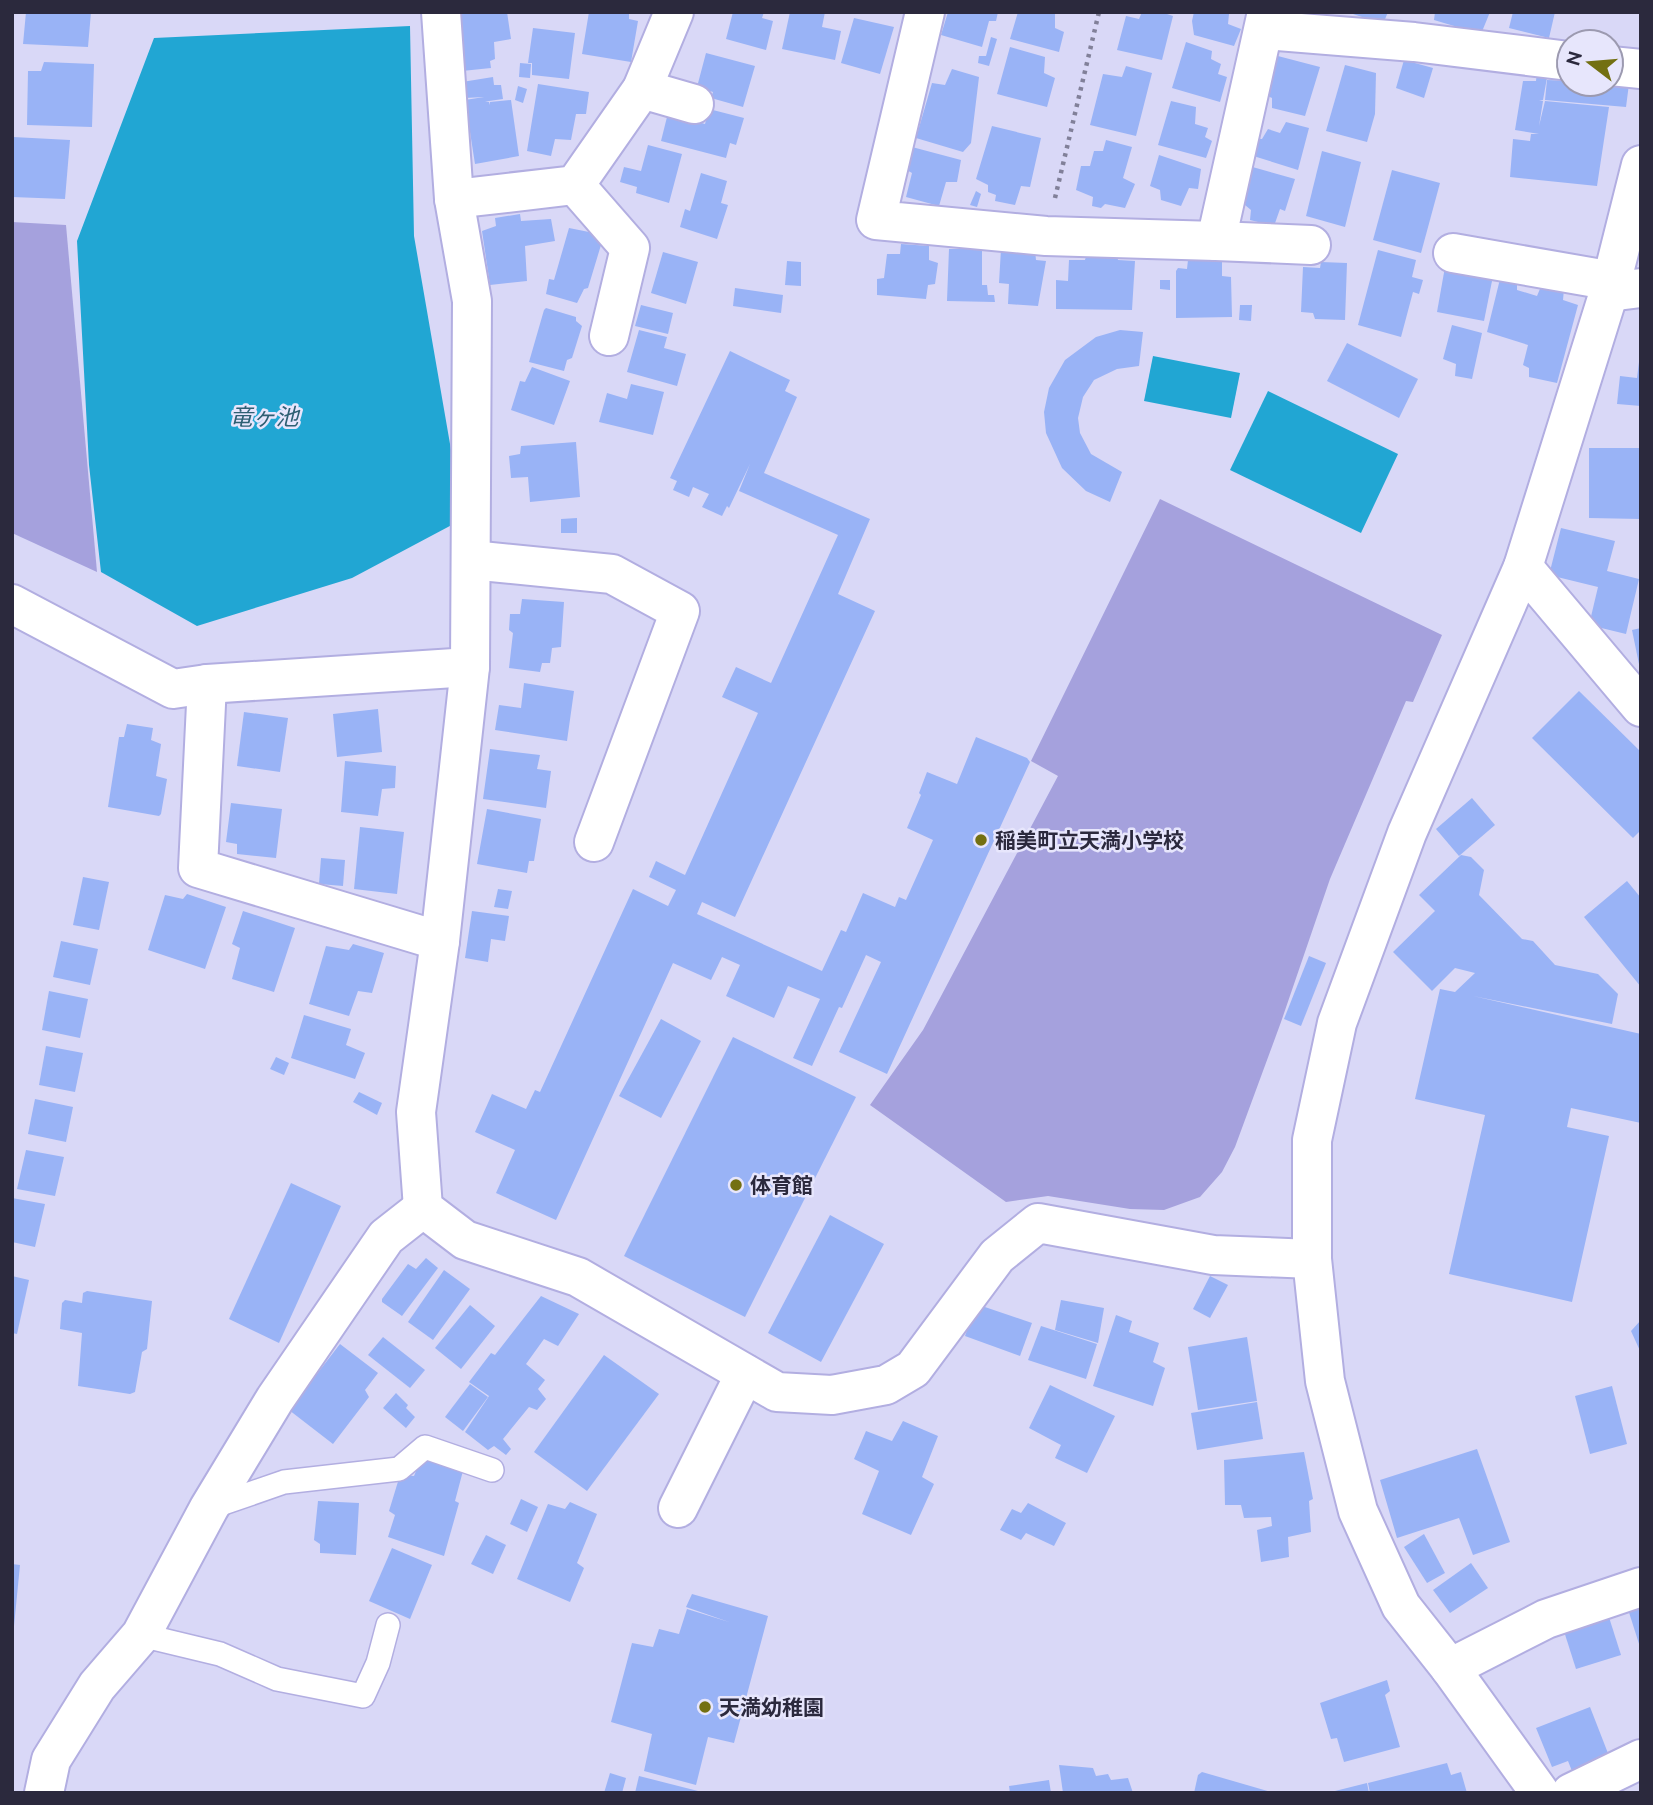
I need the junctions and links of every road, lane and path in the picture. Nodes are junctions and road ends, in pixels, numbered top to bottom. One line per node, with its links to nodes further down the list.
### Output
1 (441, 12): 12 (street)
2 (674, 12): 8 (street)
3 (925, 12): 13 (street)
4 (1099, 12): 13 (path)
5 (1266, 21): 6 (street); 14 (street)
6 (1417, 27): 7 (street)
7 (1555, 58)
8 (642, 89): 9 (street); 11 (street)
9 (694, 104)
10 (1641, 165): 17 (street)
11 (575, 185): 12 (street); 18 (street)
12 (454, 199): 19 (street)
13 (1046, 236): 14 (street)
14 (1216, 242): 15 (street)
15 (1311, 244)
16 (1453, 253): 17 (street)
17 (1621, 287): 20 (street)
18 (608, 336)
19 (471, 560): 22 (street); 25 (street)
20 (1523, 567): 24 (street); 28 (street)
21 (12, 604): 23 (street)
22 (470, 667): 23 (street); 26 (street)
23 (207, 684): 26 (street)
24 (1641, 706)
25 (594, 842)
26 (440, 942): 27 (street)
27 (423, 1208): 29 (street); 31 (street)
28 (1312, 1259): 29 (street); 36 (street)
29 (745, 1374): 32 (street)
30 (492, 1470): 31 (lane)
31 (209, 1508): 35 (street)
32 (678, 1508)
33 (1641, 1587): 36 (street)
34 (388, 1625): 35 (lane)
35 (141, 1635): 38 (street)
36 (1450, 1668): 39 (street)
37 (1641, 1759): 40 (street)
38 (44, 1793)
39 (1540, 1793)
40 (1571, 1793)

